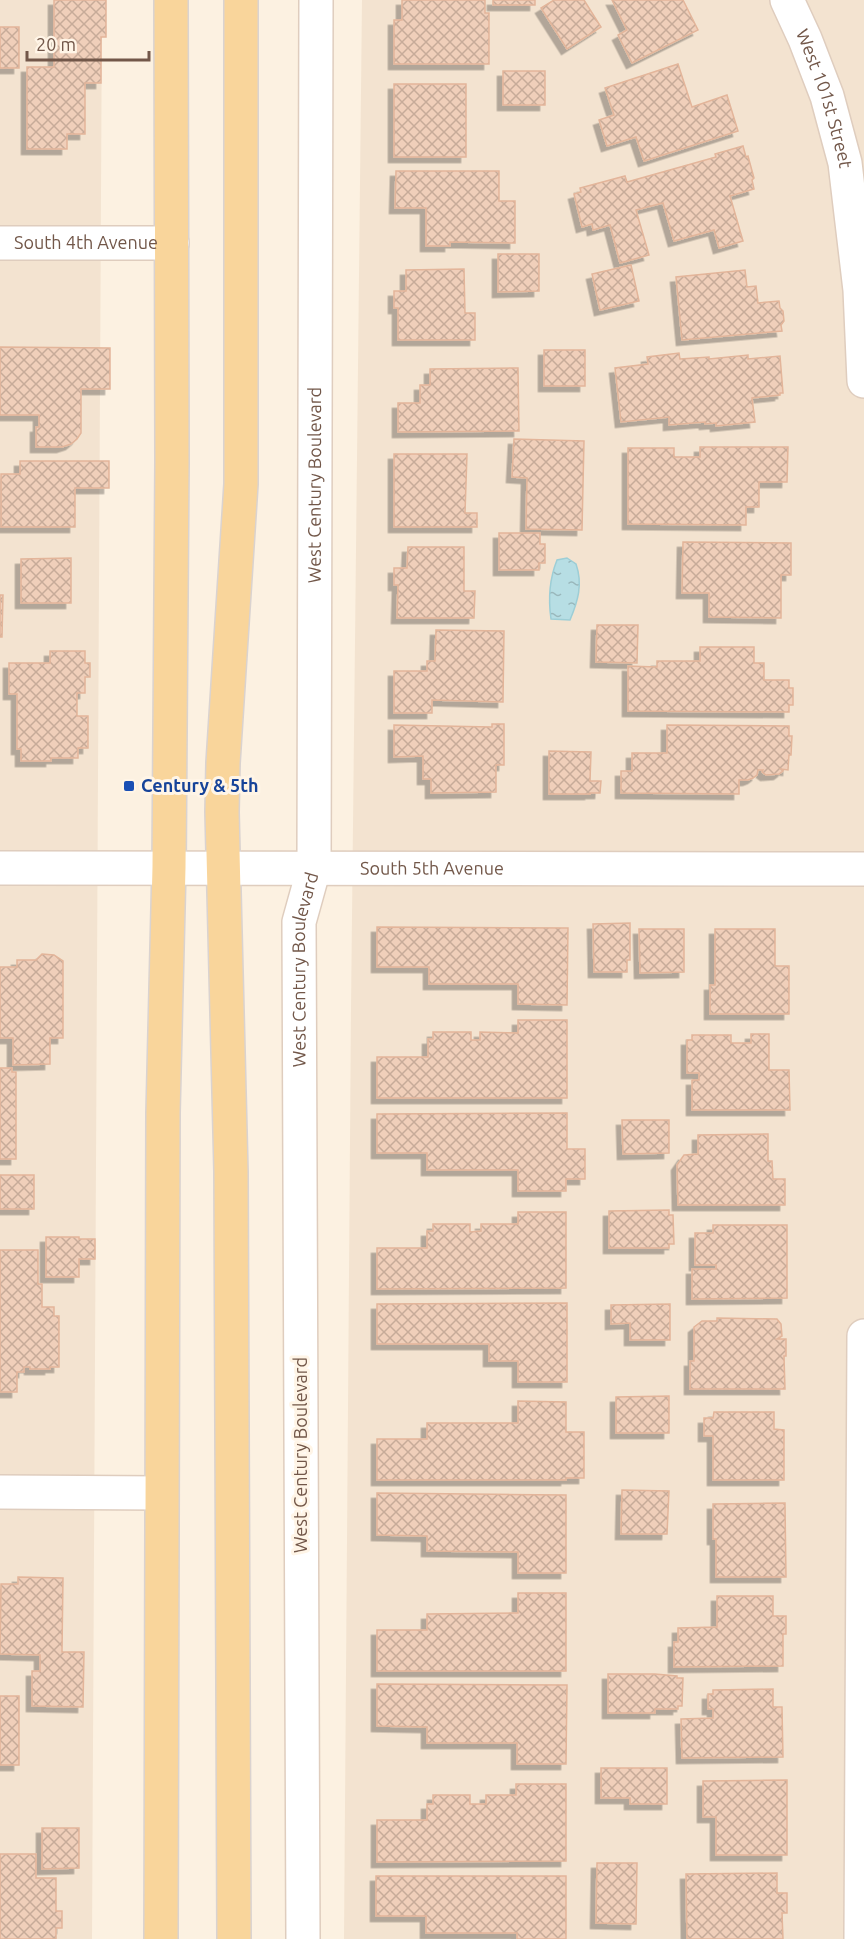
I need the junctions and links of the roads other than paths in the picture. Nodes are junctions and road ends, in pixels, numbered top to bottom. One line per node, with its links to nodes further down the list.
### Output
1 (171, 0): 6 (main road)
2 (241, 0): 9 (main road)
3 (316, 0): 11 (street, West Century Boulevard)
4 (787, 0): 7 (street, West 101st Street)
5 (0, 243): 6 (street, South 4th Avenue)
6 (172, 243): 8 (main road)
7 (864, 381)
8 (169, 867): 9 (street, South 5th Avenue); 10 (street, South 5th Avenue); 15 (main road)
9 (224, 867): 11 (street, South 5th Avenue); 17 (main road)
10 (0, 868)
11 (314, 868): 12 (street, South 5th Avenue); 18 (street, West Century Boulevard)
12 (864, 868)
13 (864, 1336): 19 (street)
14 (0, 1492): 15 (street)
15 (161, 1493): 16 (main road)
16 (161, 1939)
17 (234, 1939)
18 (303, 1939)
19 (861, 1939)

